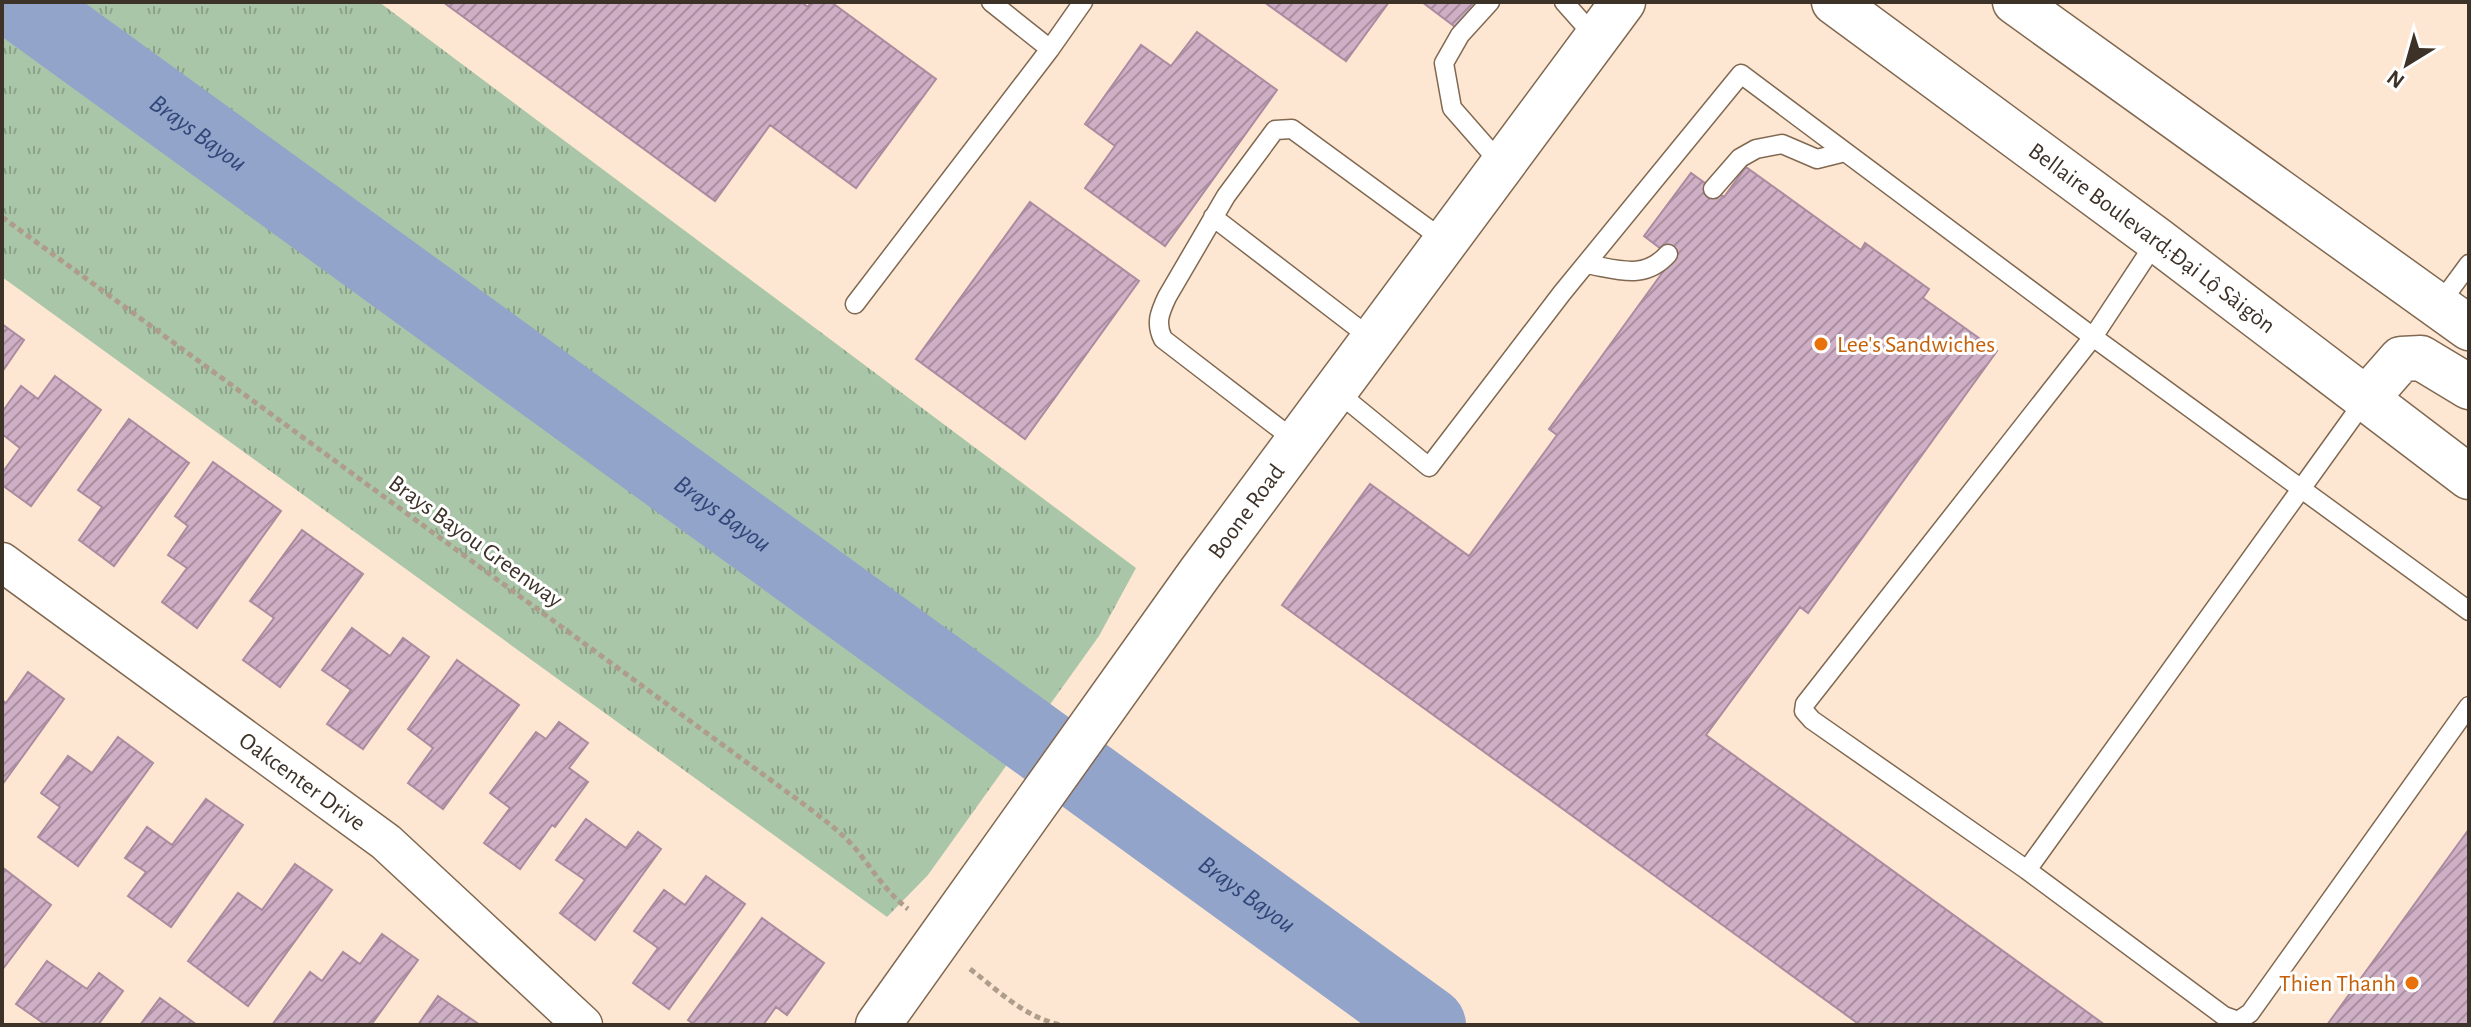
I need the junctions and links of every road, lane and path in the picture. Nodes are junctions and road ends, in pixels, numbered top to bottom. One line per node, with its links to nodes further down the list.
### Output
1 (991, 2): 9 (lane)
2 (1083, 2): 9 (lane)
3 (1490, 2): 11 (lane)
4 (1564, 2): 8 (lane)
5 (1623, 2): 8 (main road, Boone Road)
6 (1834, 2): 15 (main road, Bellaire Boulevard;Đại Lộ Sàigòn)
7 (2015, 2): 21 (main road)
8 (1596, 38): 11 (main road, Boone Road)
9 (1050, 49): 20 (lane)
10 (1845, 152): 12 (lane); 18 (lane); 22 (lane)
11 (1502, 165): 16 (main road, Boone Road)
12 (1713, 189)
13 (2, 217): 34 (path, Brays Bayou Greenway)
14 (1213, 217): 16 (lane); 23 (lane); 27 (lane)
15 (2157, 240): 22 (lane); 26 (main road, Bellaire Boulevard;Đại Lộ Sàigòn)
16 (1445, 241): 23 (main road, Boone Road)
17 (1668, 254): 18 (lane)
18 (1586, 264): 25 (lane)
19 (2469, 264): 21 (lane)
20 (855, 304)
21 (2454, 317)
22 (2093, 337): 29 (lane); 33 (lane)
23 (1372, 339): 25 (main road, Boone Road)
24 (2469, 387): 26 (main road)
25 (1335, 390): 27 (main road, Boone Road)
26 (2365, 400): 28 (main road, Bellaire Boulevard;Đại Lộ Sàigòn); 29 (lane)
27 (1297, 442): 37 (main road, Boone Road)
28 (2469, 477)
29 (2301, 489): 31 (lane); 33 (lane)
30 (2, 562): 36 (street, Oakcenter Drive)
31 (2469, 611)
32 (2469, 706): 33 (lane)
33 (2027, 870)
34 (913, 912)
35 (969, 969): 38 (path)
36 (583, 1025)
37 (878, 1025)
38 (1061, 1025)

